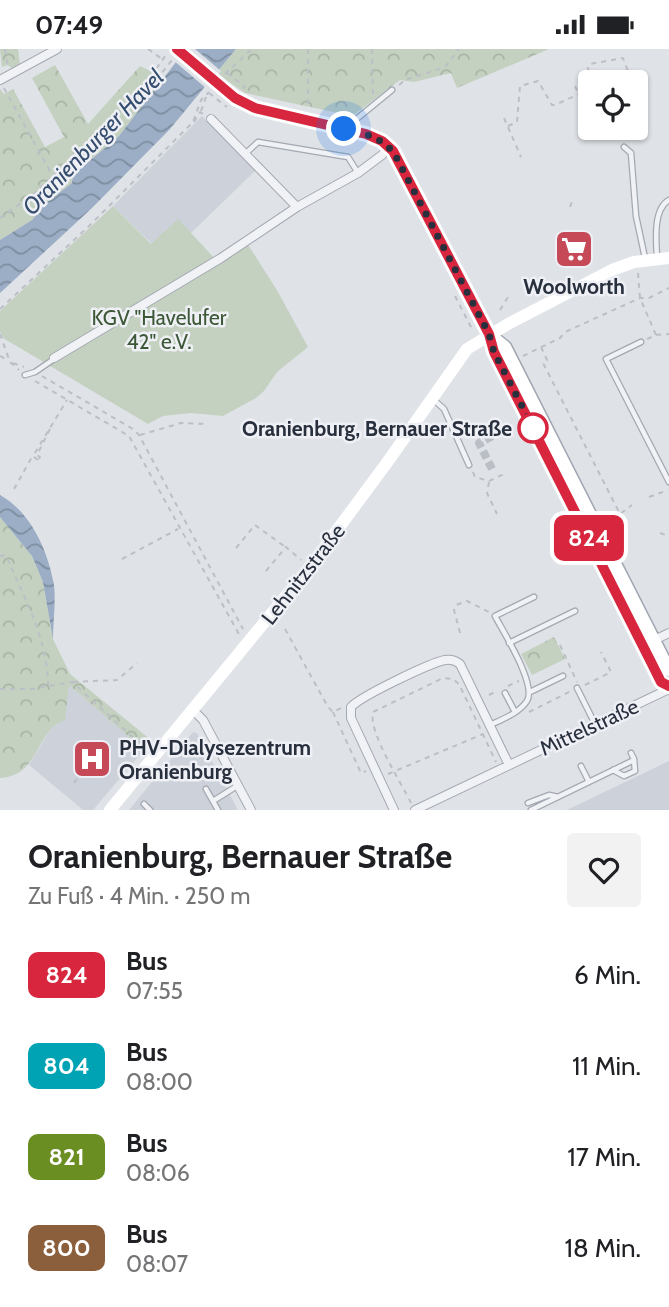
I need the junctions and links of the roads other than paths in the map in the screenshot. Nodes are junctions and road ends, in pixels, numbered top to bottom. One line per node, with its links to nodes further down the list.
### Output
1 (57, 49): 3 (street)
2 (172, 54): 6 (main road, bridge)
3 (1, 83)
4 (392, 90): 6 (lane)
5 (211, 119): 9 (street)
6 (352, 131): 7 (main road)
7 (389, 146): 10 (street); 14 (main road)
8 (624, 148): 13 (lane)
9 (245, 154): 10 (lane); 12 (street)
10 (358, 173): 12 (street)
11 (669, 200): 13 (lane)
12 (297, 207): 16 (street)
13 (652, 260): 14 (main road, Lehnitzstraße)
14 (489, 334): 18 (main road, Lehnitzstraße); 25 (main road); 25 (main road)
15 (641, 342): 20 (lane)
16 (54, 358): 17 (lane)
17 (25, 375)
18 (433, 399): 19 (lane); 32 (main road, Lehnitzstraße)
19 (470, 465)
20 (669, 482)
21 (534, 597): 24 (lane)
22 (575, 611): 24 (lane)
23 (669, 633): 25 (street)
24 (509, 643): 30 (lane)
25 (649, 643): 26 (main road); 28 (main road)
26 (669, 670)
27 (563, 676): 30 (lane)
28 (669, 687): 34 (street, Mittelstraße)
29 (578, 688): 34 (lane)
30 (530, 692): 33 (lane)
31 (505, 693): 33 (lane)
32 (193, 710): 42 (street); 49 (main road, Lehnitzstraße)
33 (515, 712): 35 (lane)
34 (595, 724): 38 (street, Mittelstraße)
35 (491, 727): 38 (street); 53 (street)
36 (631, 753): 40 (lane)
37 (632, 761): 40 (lane)
38 (509, 765): 48 (street, Mittelstraße)
39 (581, 766): 41 (lane)
40 (613, 770): 41 (lane)
41 (589, 782): 44 (lane)
42 (238, 786): 45 (lane); 52 (street)
43 (206, 789): 45 (lane)
44 (558, 797): 46 (lane); 54 (lane)
45 (213, 800): 51 (lane)
46 (528, 803)
47 (144, 804): 50 (lane)
48 (417, 809)
49 (110, 810)
50 (150, 810)
51 (218, 810)
52 (251, 810)
53 (394, 810)
54 (531, 810)

